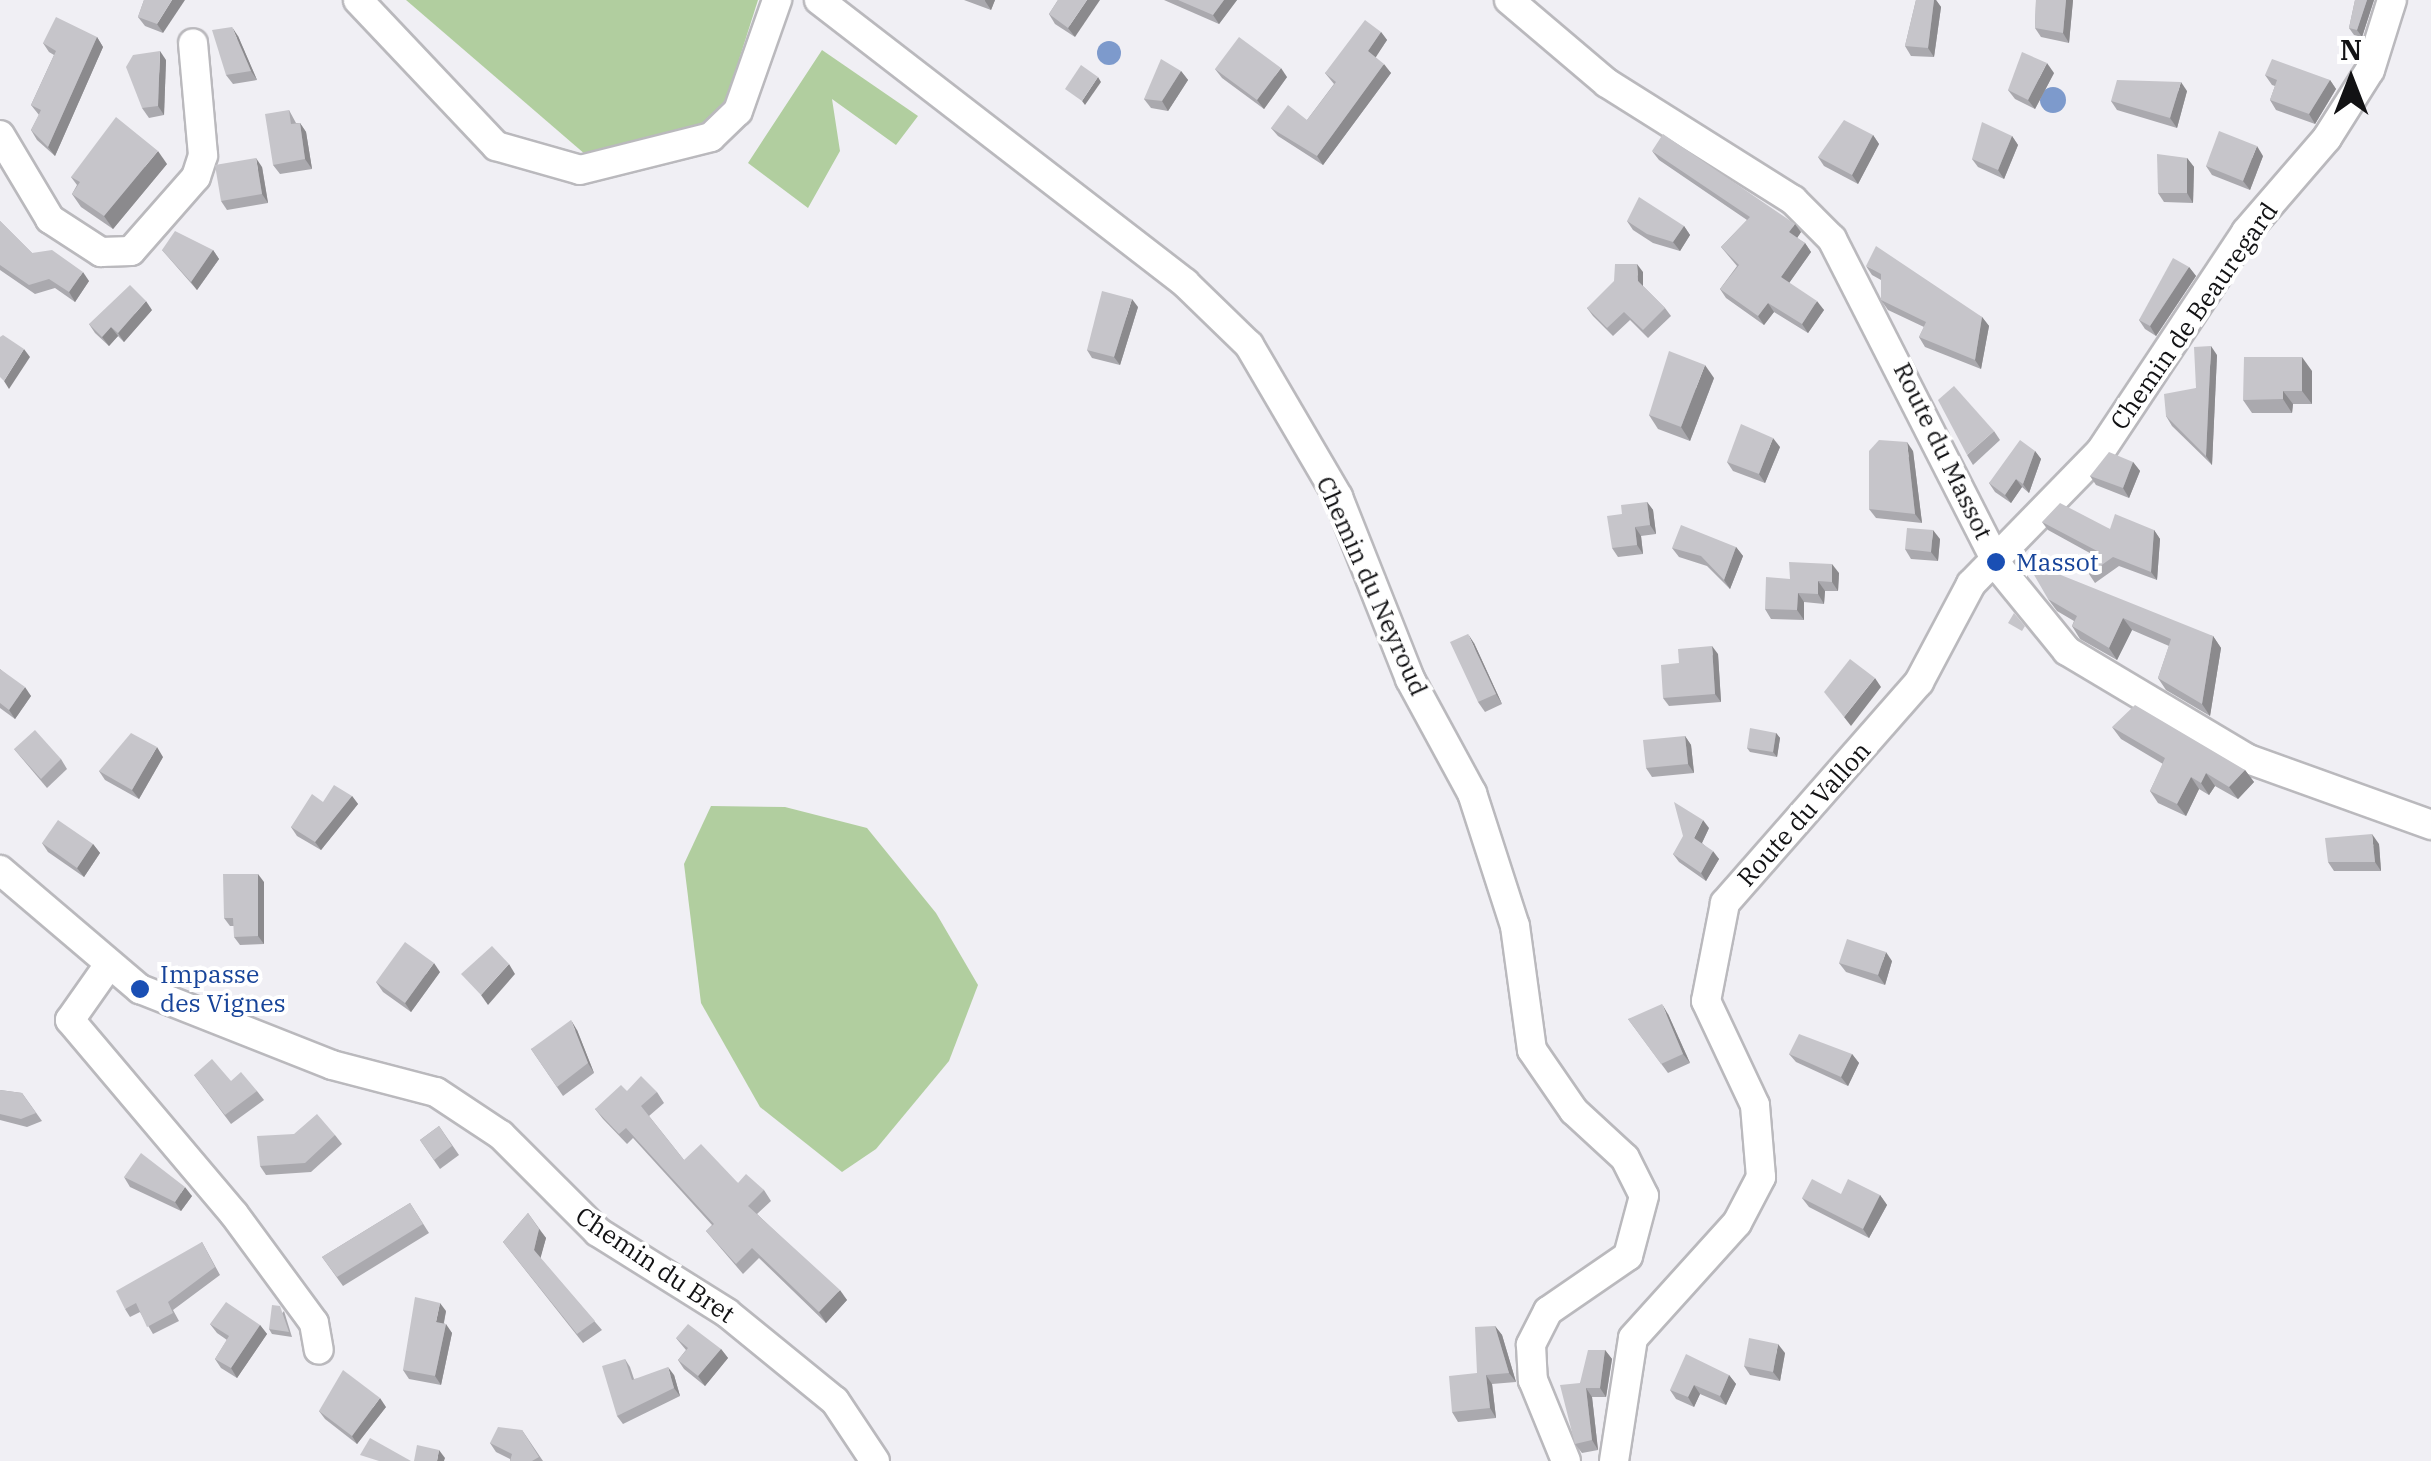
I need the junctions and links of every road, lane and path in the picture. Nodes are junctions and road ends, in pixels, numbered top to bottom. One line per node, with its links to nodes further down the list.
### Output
1 (358, 0): 2 (street)
2 (777, 0)
3 (819, 0): 14 (street, Chemin du Neyroud)
4 (1509, 0): 8 (street, Route du Massot)
5 (2392, 0): 8 (street, Chemin de Beauregard)
6 (192, 43): 7 (street)
7 (0, 135)
8 (1996, 562): 9 (street, Route du Massot); 15 (street, Route du Vallon)
9 (2431, 825)
10 (0, 870): 11 (street, Chemin du Bret)
11 (108, 966): 12 (street); 13 (street, Chemin du Bret)
12 (318, 1350)
13 (875, 1461)
14 (1566, 1461)
15 (1614, 1461)

